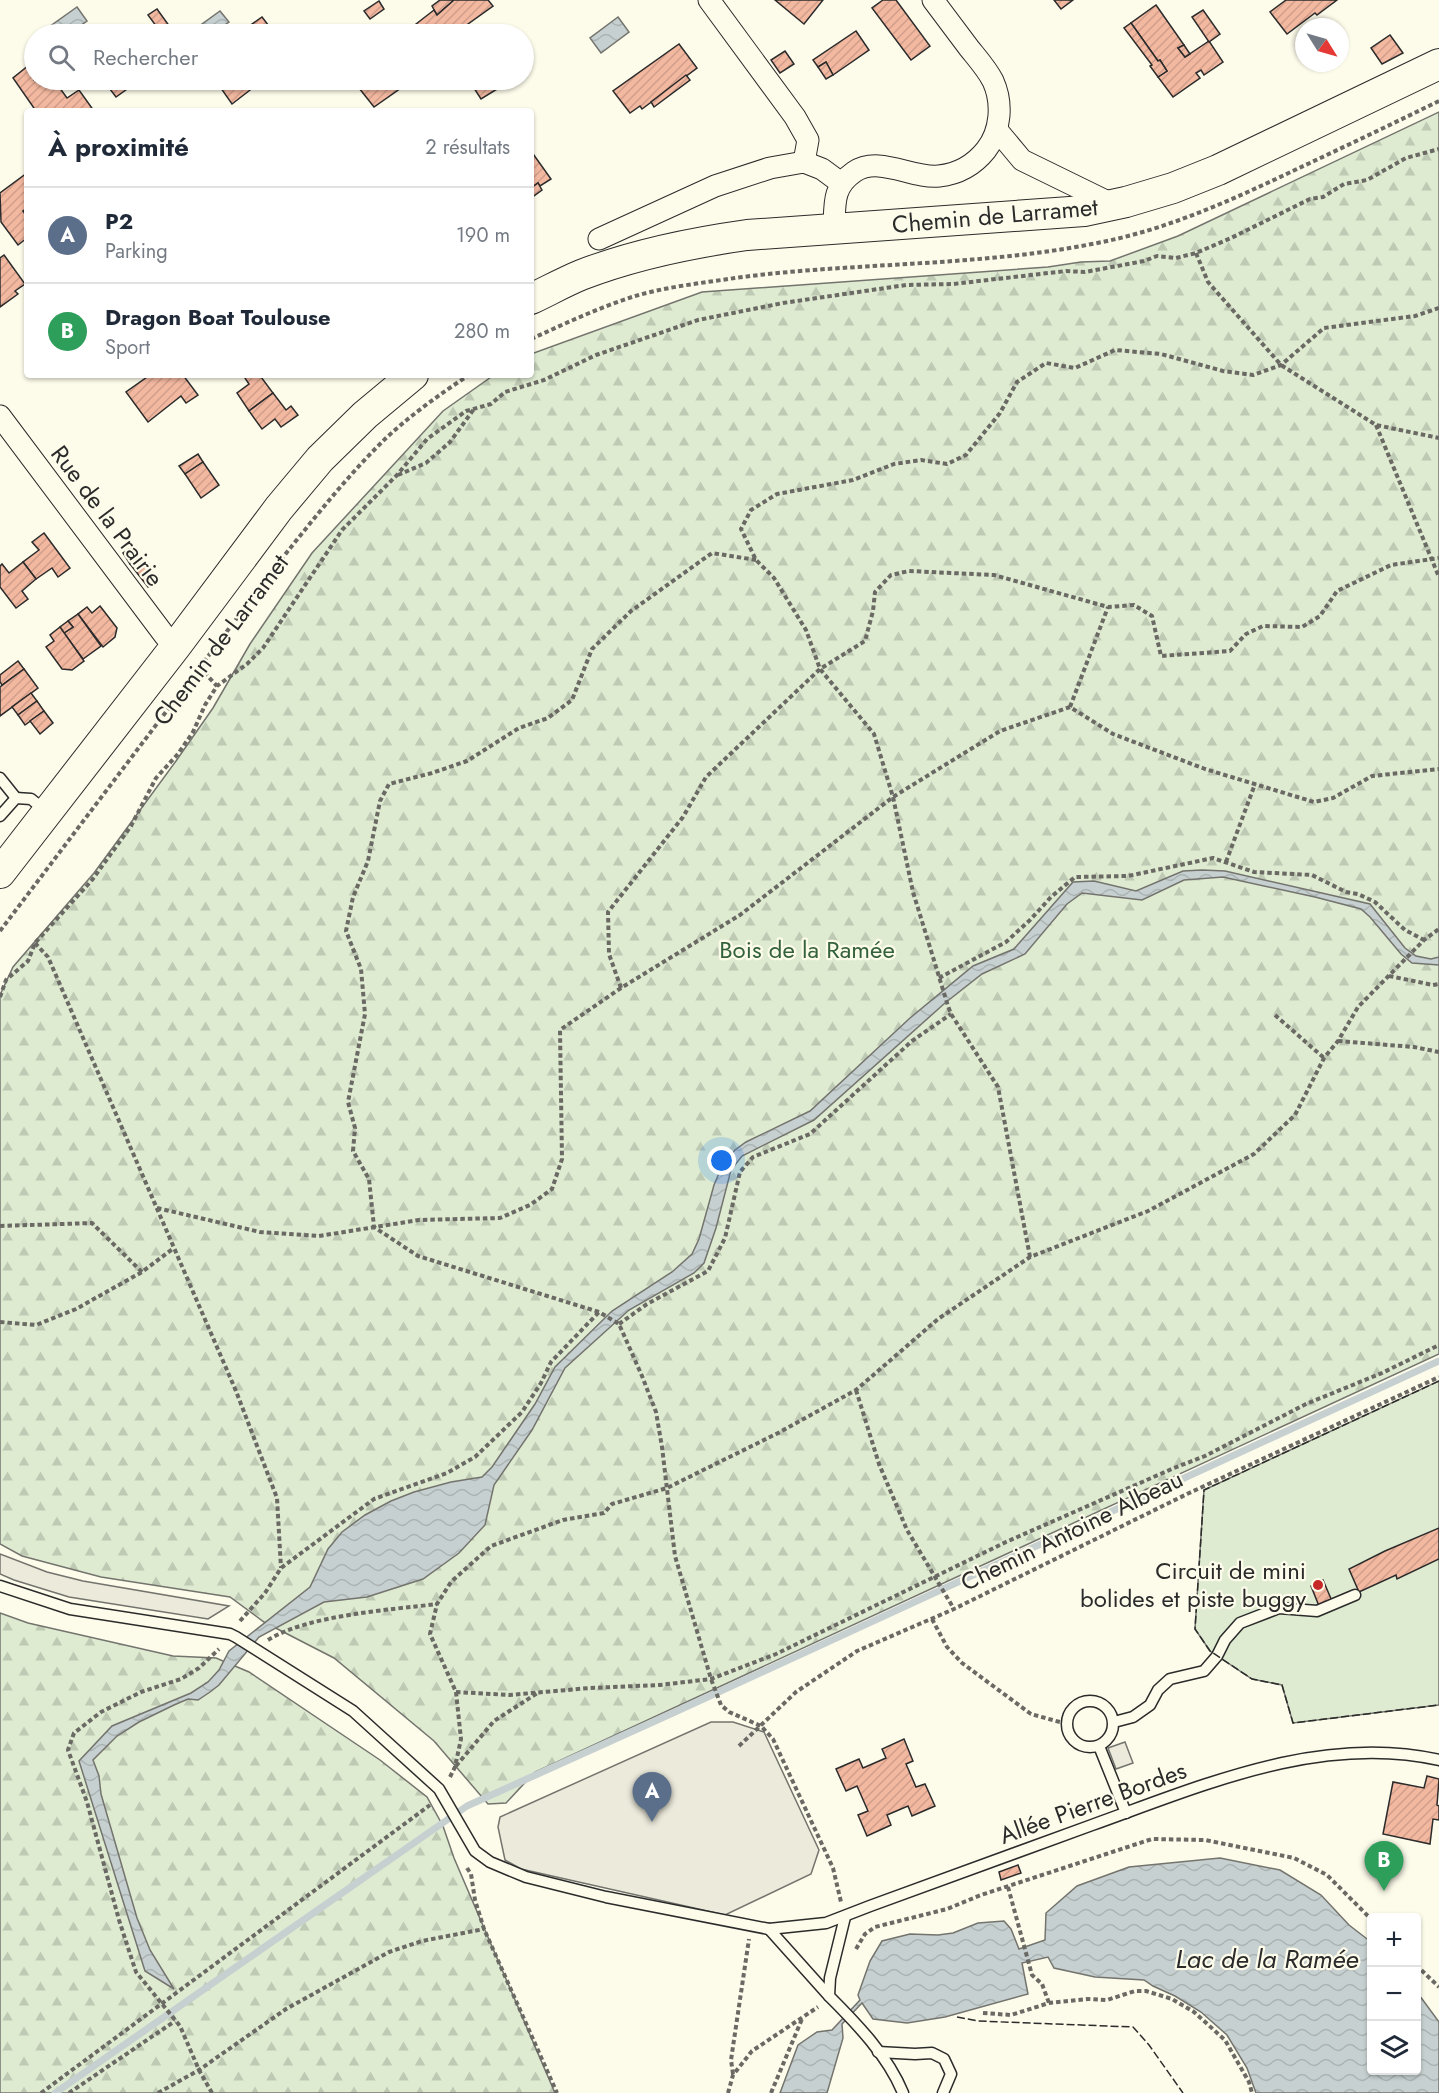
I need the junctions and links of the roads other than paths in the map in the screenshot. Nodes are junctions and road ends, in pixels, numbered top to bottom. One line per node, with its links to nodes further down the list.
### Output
1 (709, 0): 5 (street)
2 (933, 0): 4 (street)
3 (1439, 64): 7 (main road, Chemin de Larramet)
4 (997, 130): 6 (street); 7 (street)
5 (804, 162): 6 (street); 9 (street)
6 (841, 183): 8 (street)
7 (1114, 205): 8 (main road, Chemin de Larramet)
8 (834, 229): 10 (main road, Chemin de Larramet)
9 (599, 239)
10 (534, 298)
11 (409, 378): 13 (main road, Chemin de Larramet)
12 (0, 416): 13 (street, Rue de la Prairie)
13 (176, 646): 16 (main road, Chemin de Larramet)
14 (0, 778): 15 (lane)
15 (16, 798): 16 (lane); 17 (lane)
16 (47, 811): 18 (main road, Chemin de Larramet)
17 (0, 816)
18 (0, 873)
19 (0, 1586): 26 (lane, Allée Pierre Bordes)
20 (1355, 1595): 21 (lane)
21 (1114, 1722): 22 (lane); 22 (lane)
22 (1099, 1746): 24 (lane)
23 (1439, 1760): 24 (lane, Allée Pierre Bordes)
24 (1126, 1813): 25 (lane, Allée Pierre Bordes)
25 (845, 1917): 26 (lane, Allée Pierre Bordes); 27 (lane)
26 (769, 1929): 27 (lane)
27 (829, 1996): 28 (lane)
28 (878, 2052): 29 (lane); 30 (lane)
29 (903, 2093)
30 (943, 2093)

